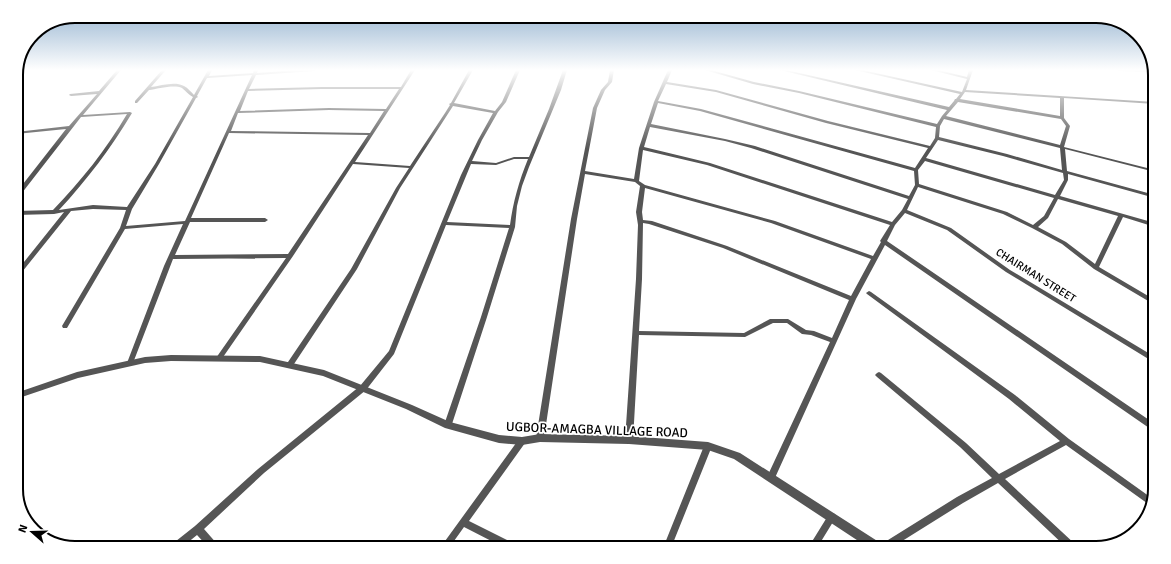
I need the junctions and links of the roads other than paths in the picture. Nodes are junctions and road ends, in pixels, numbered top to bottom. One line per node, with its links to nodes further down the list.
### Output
1 (96, 96): 26 (street)
2 (141, 96): 18 (street)
3 (244, 96): 24 (street)
4 (396, 96): 23 (street)
5 (456, 96): 21 (street)
6 (506, 96): 25 (street)
7 (557, 96): 39 (street)
8 (600, 96): 46 (street)
9 (659, 96): 19 (street)
10 (735, 96): 36 (street)
11 (817, 96): 30 (street)
12 (895, 96): 22 (street)
13 (959, 96): 17 (street)
14 (1049, 96): 16 (street)
15 (196, 97): 55 (street)
16 (1062, 97): 20 (street); 28 (street)
17 (956, 100): 22 (street); 28 (street)
18 (136, 102)
19 (656, 102): 29 (street); 45 (street)
20 (1148, 103)
21 (452, 104): 25 (street); 43 (street)
22 (950, 109): 27 (street)
23 (387, 110): 24 (street); 34 (street)
24 (237, 112): 33 (street)
25 (496, 112): 41 (street)
26 (80, 116): 31 (street); 58 (street)
27 (943, 117): 30 (street); 37 (street)
28 (1062, 118): 37 (street)
29 (649, 125): 38 (street); 54 (street)
30 (938, 126): 35 (street)
31 (70, 127): 32 (street); 51 (street)
32 (23, 132)
33 (229, 132): 34 (street); 62 (street)
34 (370, 134): 42 (street)
35 (937, 138): 36 (street); 47 (street)
36 (930, 147): 40 (street)
37 (1062, 147): 44 (street); 47 (street)
38 (641, 148): 48 (street); 66 (street)
39 (530, 158): 41 (street); 67 (street)
40 (924, 159): 45 (street); 53 (street)
41 (469, 162): 64 (street)
42 (352, 163): 43 (street); 71 (street)
43 (411, 167): 85 (street)
44 (1148, 169)
45 (916, 170): 49 (street)
46 (583, 172): 48 (street); 91 (street)
47 (1066, 172): 52 (street); 53 (street)
48 (636, 181): 50 (street)
49 (917, 185): 54 (street); 69 (street)
50 (643, 186): 63 (street); 73 (street)
51 (23, 188)
52 (1148, 195)
53 (1058, 196): 60 (street); 69 (street)
54 (910, 198): 57 (street)
55 (129, 209): 56 (street); 68 (street)
56 (69, 210): 58 (street); 74 (street)
57 (904, 211): 66 (street); 82 (street, CHAIRMAN STREET)
58 (54, 212): 59 (street)
59 (23, 213)
60 (1121, 215): 65 (street); 75 (street)
61 (265, 220): 62 (street)
62 (188, 221): 68 (street); 72 (street)
63 (641, 221): 77 (street); 80 (street)
64 (443, 223): 67 (street); 87 (street)
65 (1148, 223)
66 (893, 224): 70 (street)
67 (512, 227): 90 (street)
68 (123, 228): 79 (street)
69 (1034, 228): 75 (street)
70 (883, 241): 73 (street); 89 (street)
71 (290, 256): 72 (street); 83 (street)
72 (171, 257): 84 (street)
73 (874, 258): 77 (street)
74 (23, 267)
75 (1096, 268): 78 (street)
76 (869, 293): 93 (street)
77 (853, 299): 81 (street)
78 (1148, 299)
79 (65, 326)
80 (635, 334): 81 (street); 92 (street)
81 (834, 341): 96 (street)
82 (1148, 356)
83 (217, 358): 84 (street, UGBOR-AMAGBA VILLAGE ROAD); 85 (street, UGBOR-AMAGBA VILLAGE ROAD)
84 (130, 363): 88 (street, UGBOR-AMAGBA VILLAGE ROAD)
85 (290, 364): 87 (street, UGBOR-AMAGBA VILLAGE ROAD)
86 (880, 375): 97 (street)
87 (363, 388): 90 (street, UGBOR-AMAGBA VILLAGE ROAD); 101 (street)
88 (23, 394)
89 (1148, 423)
90 (448, 425): 94 (street, UGBOR-AMAGBA VILLAGE ROAD)
91 (540, 438): 92 (street, UGBOR-AMAGBA VILLAGE ROAD); 94 (street, UGBOR-AMAGBA VILLAGE ROAD)
92 (630, 440): 95 (street, UGBOR-AMAGBA VILLAGE ROAD)
93 (1066, 441): 97 (street); 98 (street)
94 (522, 442): 100 (street)
95 (708, 446): 96 (street, UGBOR-AMAGBA VILLAGE ROAD); 106 (street)
96 (771, 477): 99 (street, UGBOR-AMAGBA VILLAGE ROAD)
97 (1000, 478): 109 (street); 110 (street)
98 (1147, 499)
99 (832, 517): 107 (street); 108 (street, UGBOR-AMAGBA VILLAGE ROAD)
100 (463, 522): 104 (street); 105 (street)
101 (198, 529): 102 (street); 103 (street)
102 (183, 541)
103 (209, 541)
104 (449, 541)
105 (500, 541)
106 (671, 541)
107 (817, 541)
108 (868, 541)
109 (894, 541)
110 (1066, 541)

